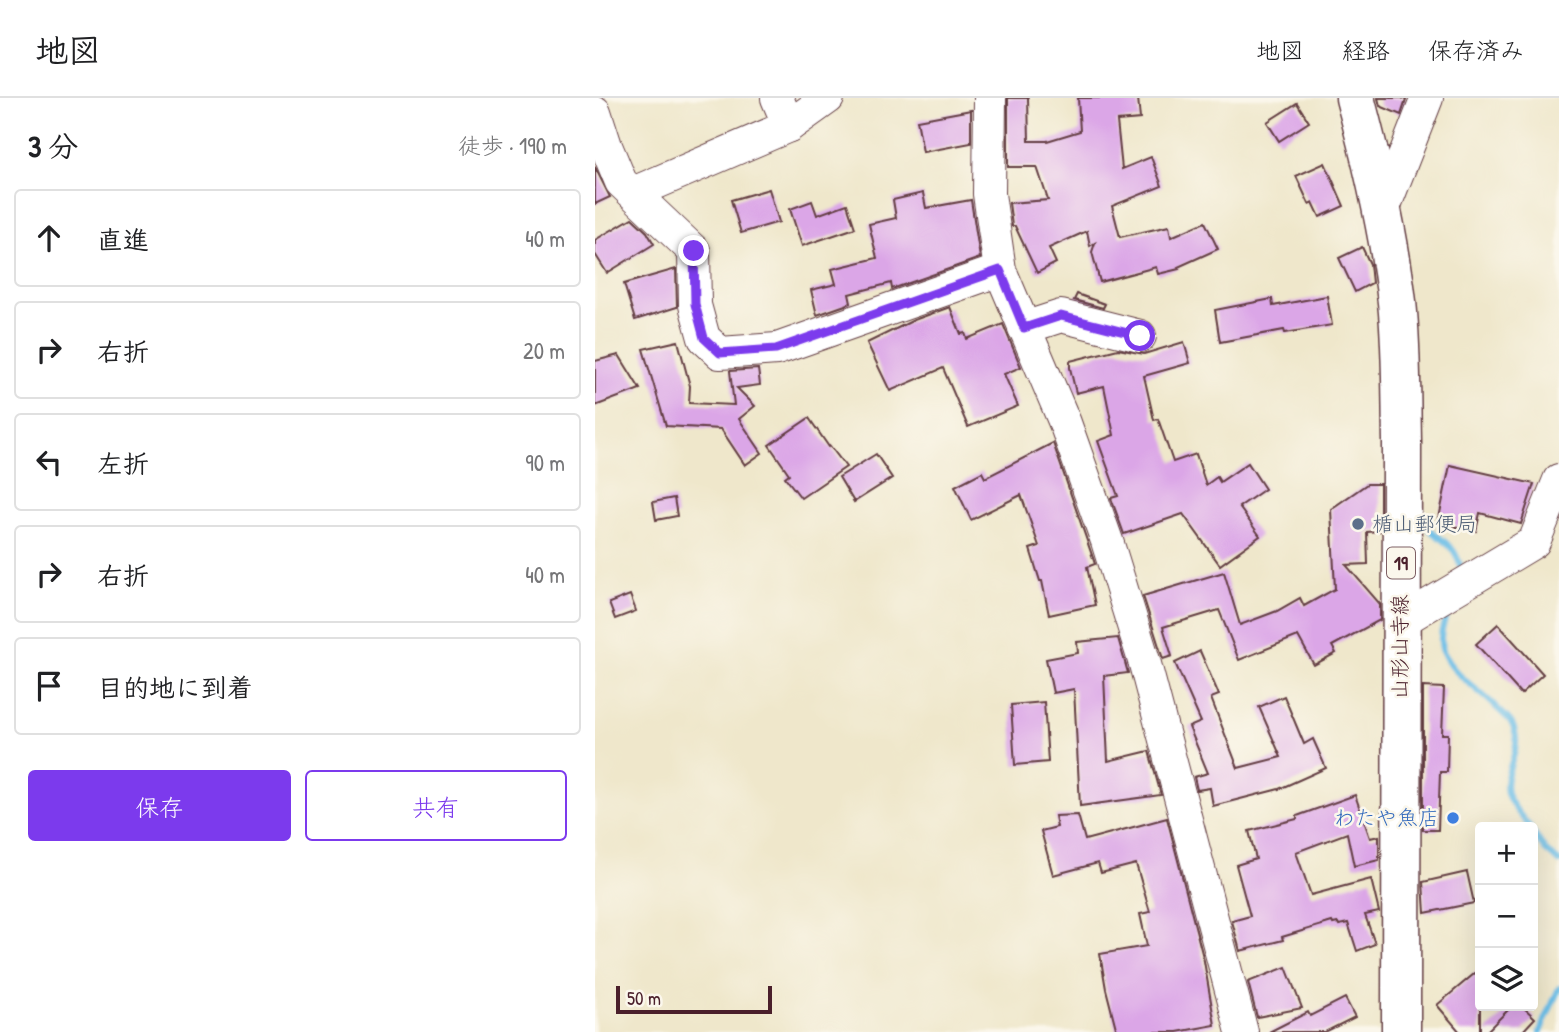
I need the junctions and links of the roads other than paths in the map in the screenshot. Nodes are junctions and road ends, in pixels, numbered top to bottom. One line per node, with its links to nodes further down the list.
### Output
1 (828, 98): 6 (lane)
2 (990, 98): 9 (lane)
3 (1355, 98): 8 (main road, 山形山寺線 / 19)
4 (1427, 98): 8 (lane)
5 (595, 112): 7 (lane)
6 (783, 112): 7 (lane)
7 (633, 193): 9 (lane)
8 (1382, 213): 13 (main road, 山形山寺線 / 19)
9 (1000, 270): 10 (lane)
10 (1024, 328): 11 (lane); 14 (lane)
11 (1140, 336)
12 (1559, 480): 13 (lane)
13 (1400, 622): 15 (main road, 山形山寺線 / 19)
14 (1242, 1032)
15 (1401, 1032)

